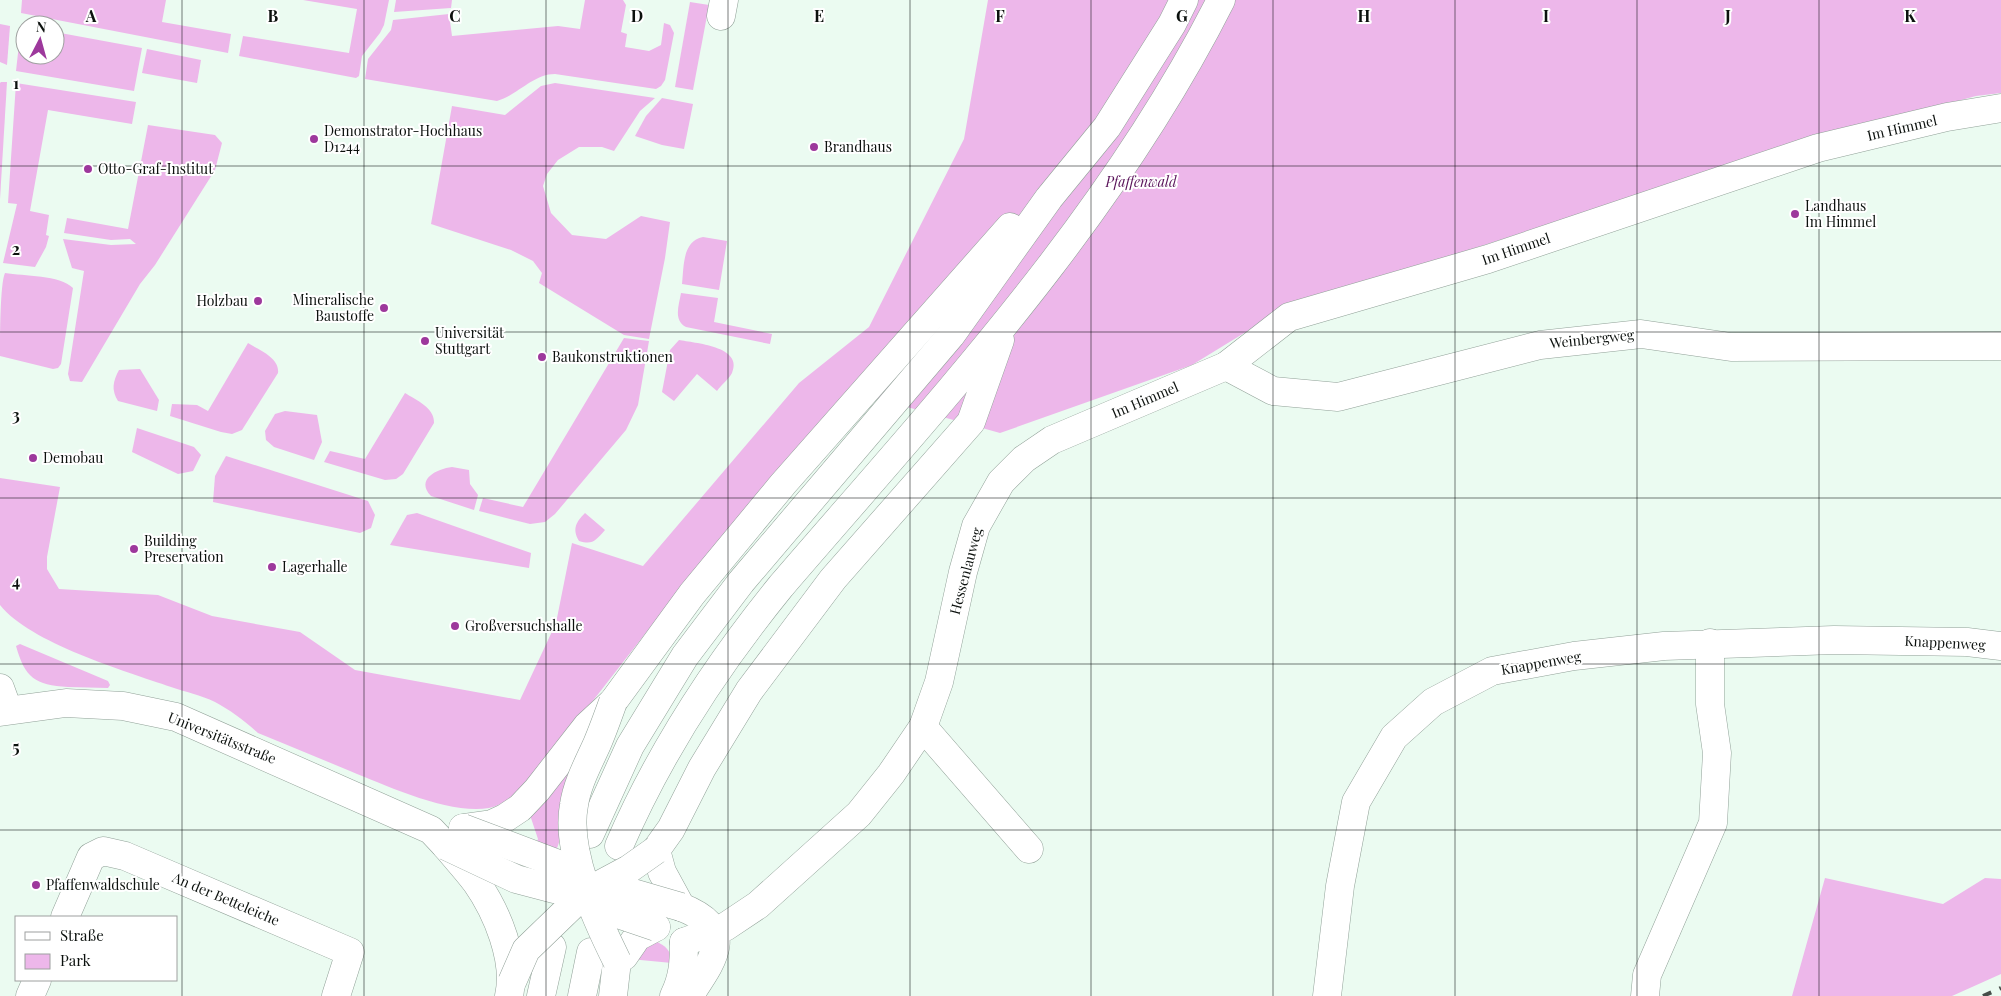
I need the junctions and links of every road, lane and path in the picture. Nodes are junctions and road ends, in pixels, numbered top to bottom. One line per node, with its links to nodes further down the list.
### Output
1 (1184, 0): 4 (main road)
2 (1221, 0): 5 (main road)
3 (2001, 108): 7 (main road, Im Himmel)
4 (1031, 224): 11 (main road); 14 (main road)
5 (1006, 324): 16 (main road); 18 (main road)
6 (2001, 346): 7 (main road, Weinbergweg)
7 (1226, 366): 8 (main road, Im Himmel)
8 (1052, 440): 13 (main road, Hessenlauweg)
9 (1710, 643): 10 (main road, Knappenweg); 36 (main road, Knappenweg); 37 (main road)
10 (2001, 646)
11 (613, 702): 15 (main road); 19 (main road, bridge)
12 (3, 703): 15 (main road, Universitätsstraße)
13 (923, 727): 17 (main road); 22 (main road, Hessenlauweg)
14 (590, 834)
15 (447, 835): 19 (main road, Universitätsstraße, bridge); 28 (main road, bridge)
16 (619, 846)
17 (1029, 849)
18 (656, 850): 19 (main road, bridge); 20 (main road)
19 (586, 892): 20 (main road, Universitätsstraße, bridge); 23 (main road, bridge); 26 (main road, bridge); 28 (main road, bridge)
20 (681, 907): 22 (main road)
21 (65, 916): 30 (main road, An der Betteleiche)
22 (714, 932): 23 (main road, Hessenlauweg); 35 (main road)
23 (671, 934): 26 (main road, Hessenlauweg); 34 (main road)
24 (552, 947): 31 (main road)
25 (591, 952): 32 (main road)
26 (617, 961): 33 (main road)
27 (37, 981): 29 (main road)
28 (511, 989)
29 (30, 996)
30 (336, 996)
31 (541, 996)
32 (582, 996)
33 (613, 996)
34 (674, 996)
35 (689, 996)
36 (1327, 996)
37 (1645, 996)

